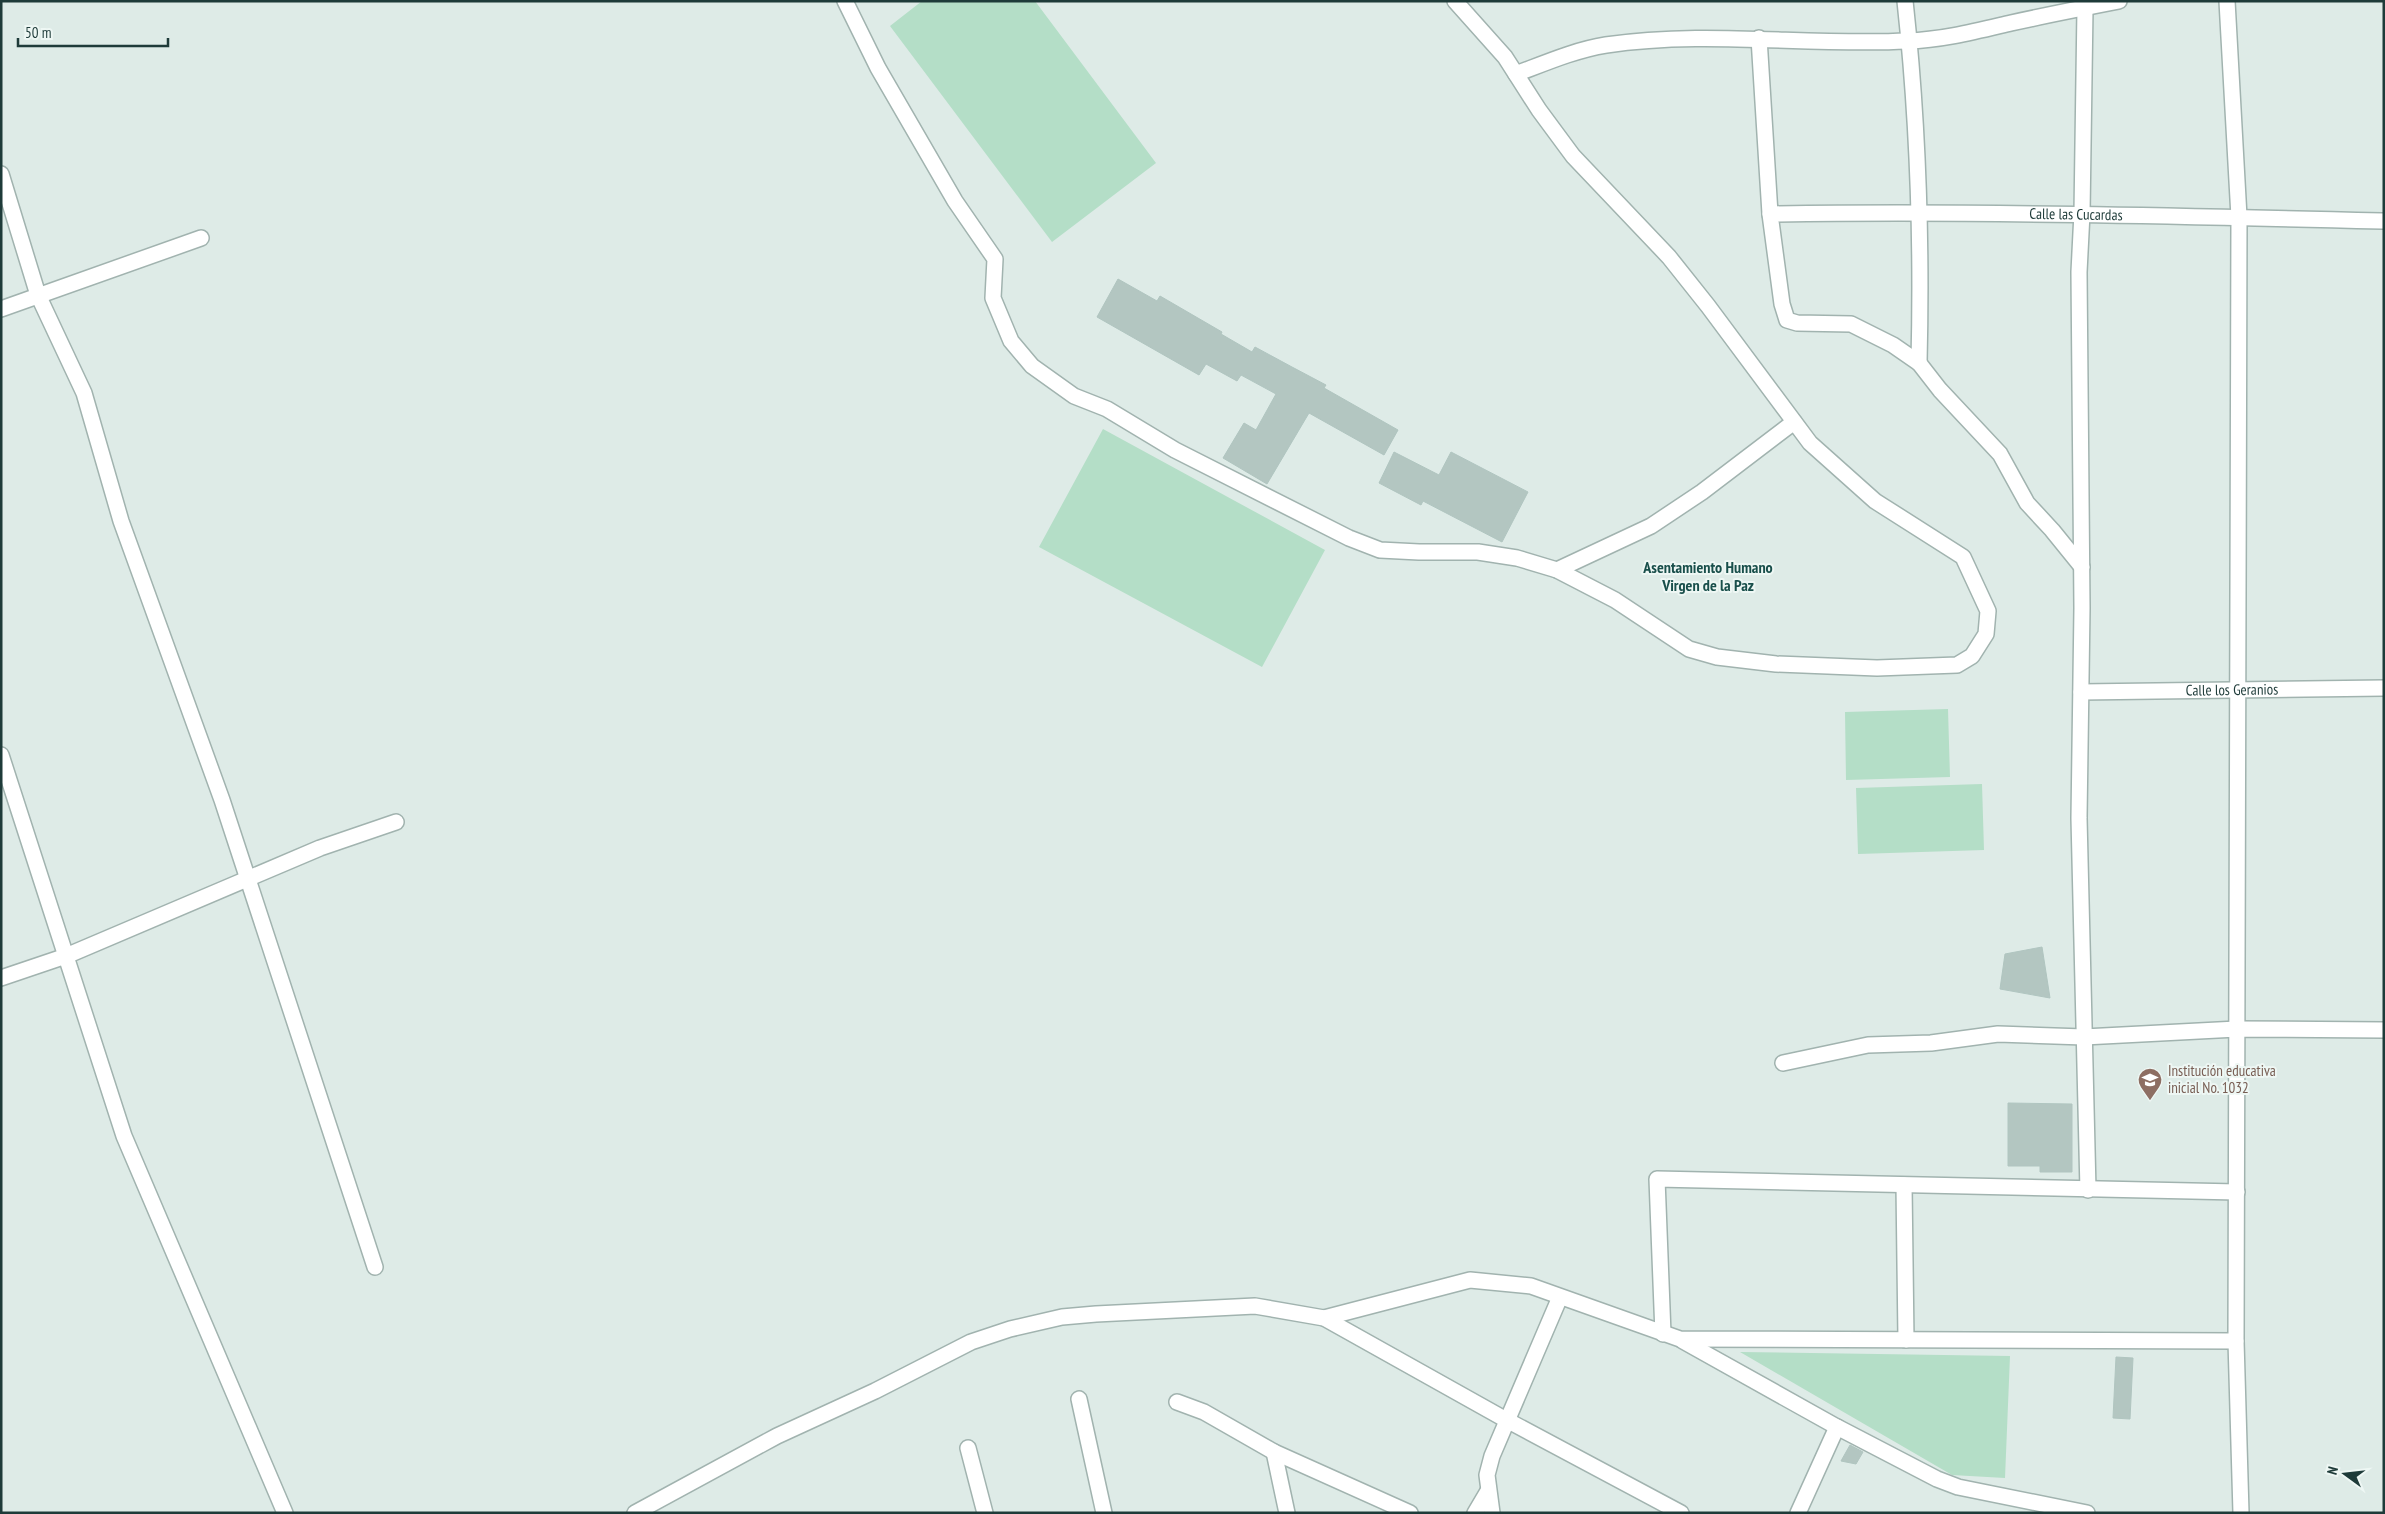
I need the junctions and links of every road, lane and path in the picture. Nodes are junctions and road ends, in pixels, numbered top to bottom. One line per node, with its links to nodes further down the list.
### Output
1 (845, 1): 22 (street)
2 (1455, 1): 9 (street)
3 (1905, 1): 8 (street)
4 (2118, 1): 6 (street)
5 (2227, 1): 14 (street)
6 (2084, 5): 8 (street); 12 (street)
7 (1759, 38): 8 (street); 9 (street); 13 (street)
8 (1909, 42): 11 (street)
9 (1516, 74): 20 (street)
10 (1, 174): 17 (street)
11 (1919, 212): 12 (street, Calle las Cucardas); 13 (street, Calle las Cucardas); 19 (street)
12 (2082, 213): 14 (street, Calle las Cucardas); 21 (street)
13 (1770, 214): 19 (street)
14 (2239, 218): 15 (street, Calle las Cucardas); 24 (street)
15 (2384, 222)
16 (201, 238): 17 (street)
17 (38, 295): 18 (street); 28 (street)
18 (1, 309)
19 (1919, 363): 21 (street)
20 (1794, 422): 22 (street); 22 (street)
21 (2082, 567): 25 (street)
22 (1557, 570)
23 (2384, 688): 24 (street, Calle los Geranios)
24 (2238, 690): 25 (street, Calle los Geranios); 31 (street)
25 (2081, 692): 33 (street)
26 (1, 755): 29 (street)
27 (396, 822): 28 (street)
28 (247, 878): 29 (street); 38 (street)
29 (66, 956): 30 (street); 52 (street)
30 (1, 978)
31 (2237, 1029): 32 (street); 33 (street); 37 (street)
32 (2384, 1030)
33 (2084, 1036): 34 (street); 36 (street)
34 (1783, 1063)
35 (1904, 1185): 36 (street); 41 (street); 43 (street)
36 (2088, 1190): 37 (street)
37 (2237, 1192): 44 (street)
38 (375, 1267)
39 (1560, 1297): 40 (street); 41 (street); 47 (street)
40 (1324, 1318): 47 (street); 53 (street)
41 (1663, 1334): 42 (street)
42 (1680, 1339): 43 (street); 48 (street)
43 (1906, 1340): 44 (street)
44 (2236, 1341): 63 (street)
45 (1079, 1400): 55 (street)
46 (1177, 1402): 50 (street)
47 (1508, 1421): 51 (street); 60 (street)
48 (1837, 1428): 61 (street); 62 (street)
49 (968, 1448): 54 (street)
50 (1274, 1452): 56 (street); 57 (street)
51 (1488, 1491): 58 (street); 59 (street)
52 (285, 1513)
53 (635, 1513)
54 (985, 1513)
55 (1104, 1513)
56 (1287, 1513)
57 (1410, 1513)
58 (1475, 1513)
59 (1492, 1513)
60 (1681, 1513)
61 (1798, 1513)
62 (2087, 1513)
63 (2241, 1513)

